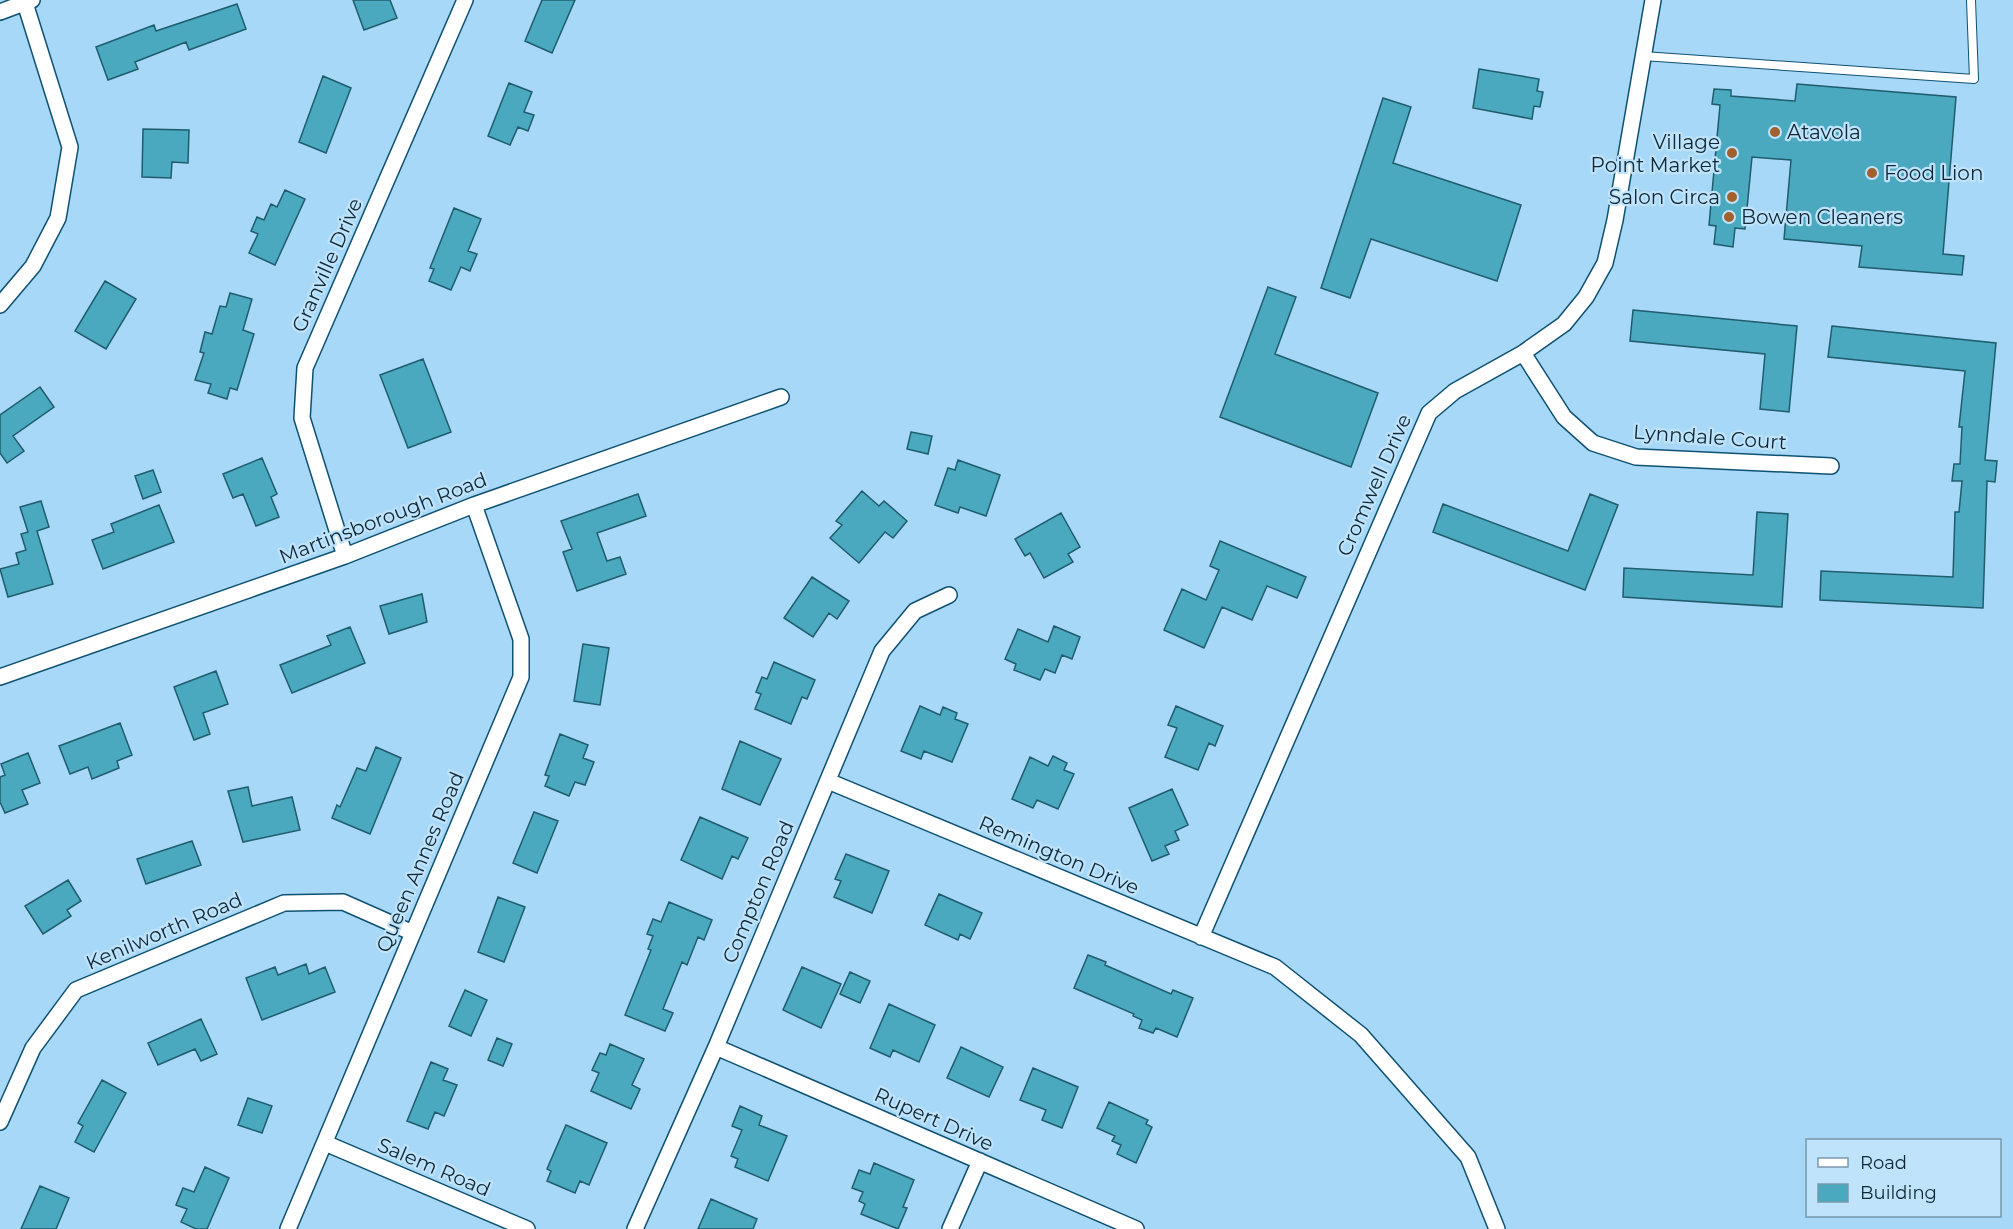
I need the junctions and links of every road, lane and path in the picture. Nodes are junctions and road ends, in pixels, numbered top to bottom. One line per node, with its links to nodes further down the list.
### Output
1 (465, 0): 12 (street, Granville Drive)
2 (1653, 0): 6 (street, Cromwell Drive)
3 (1971, 0): 6 (lane)
4 (28, 1): 5 (street); 7 (street)
5 (0, 12)
6 (1643, 56): 8 (street, Cromwell Drive)
7 (0, 305)
8 (1523, 353): 10 (street, Lynndale Court); 17 (street, Cromwell Drive)
9 (781, 397): 11 (street, Martinsborough Road)
10 (1831, 466)
11 (474, 505): 12 (street, Martinsborough Road); 16 (street, Queen Annes Road)
12 (345, 556): 14 (street, Martinsborough Road)
13 (949, 595): 15 (street, Compton Road)
14 (0, 677)
15 (828, 781): 17 (street, Remington Drive); 18 (street, Compton Road)
16 (413, 933): 19 (street, Kenilworth Road); 20 (street, Queen Annes Road)
17 (1201, 937): 27 (street, Remington Drive)
18 (716, 1047): 21 (street, Rupert Drive); 24 (street, Compton Road)
19 (0, 1122)
20 (325, 1143): 22 (street, Queen Annes Road); 23 (street, Salem Road)
21 (980, 1161): 25 (street); 26 (street, Rupert Drive)
22 (288, 1229)
23 (527, 1229)
24 (635, 1229)
25 (950, 1229)
26 (1136, 1229)
27 (1497, 1229)

